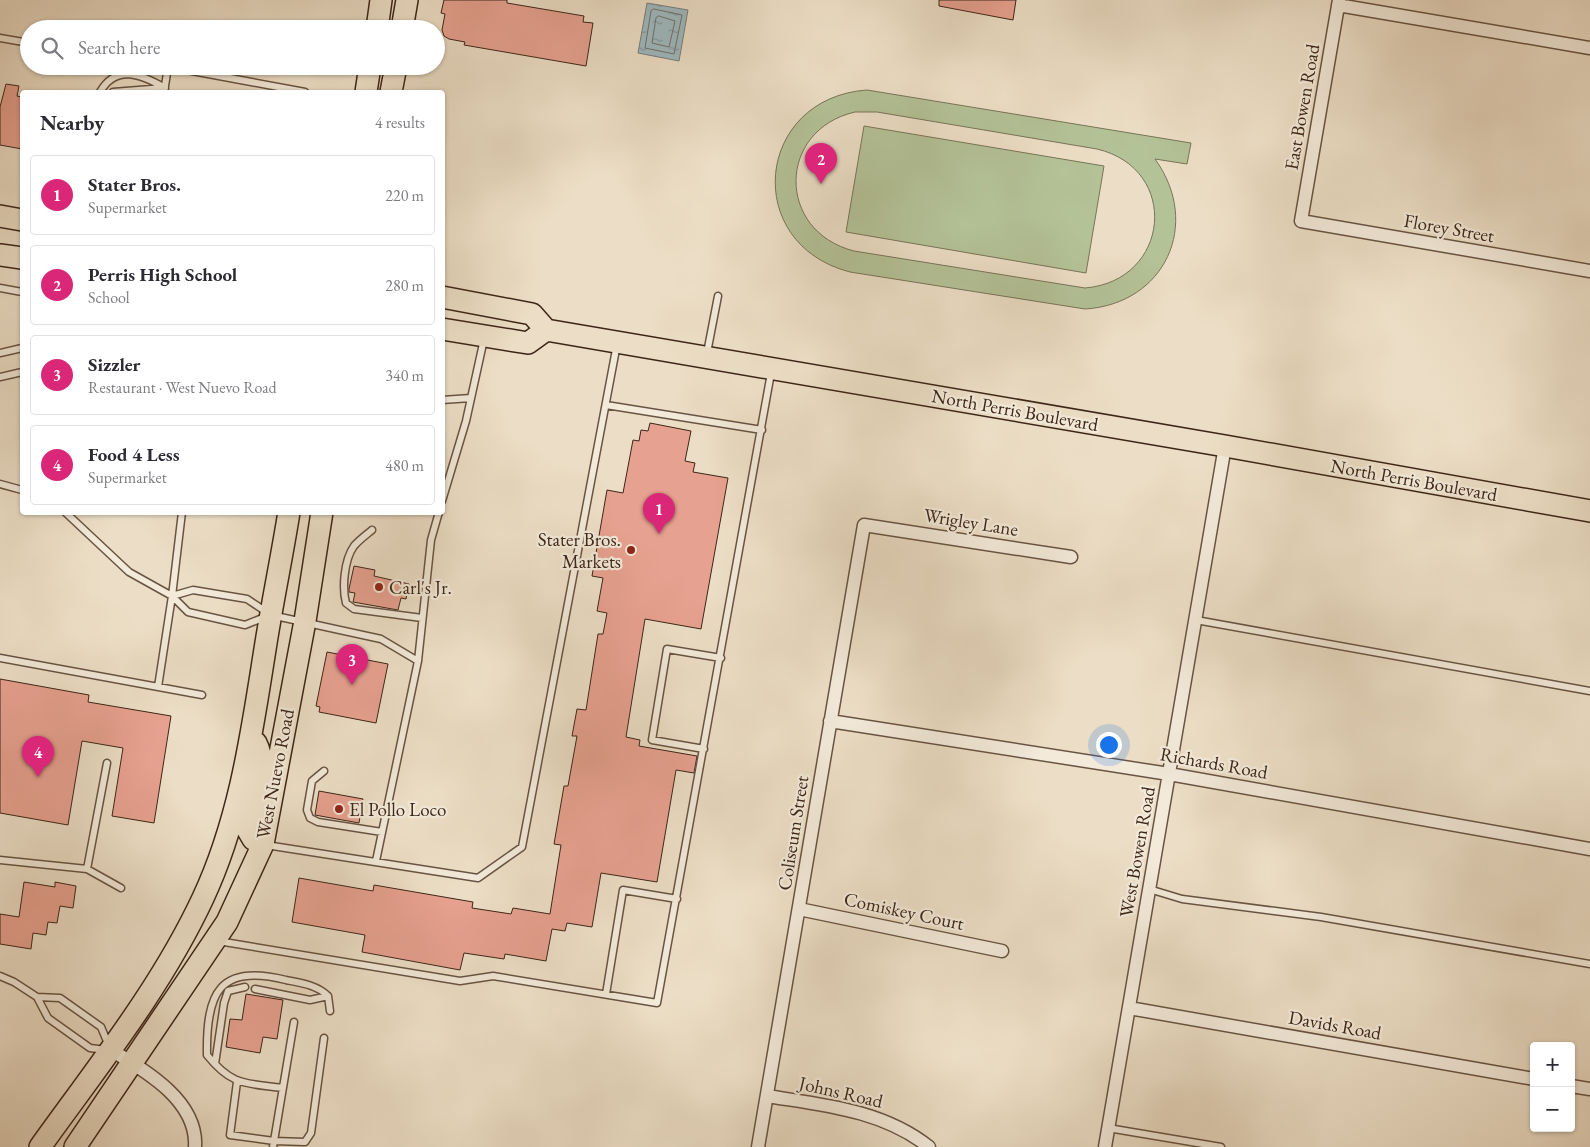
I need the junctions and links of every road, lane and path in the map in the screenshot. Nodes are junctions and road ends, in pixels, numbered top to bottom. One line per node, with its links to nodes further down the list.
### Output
1 (382, 0): 4 (main road)
2 (407, 0): 5 (main road)
3 (1339, 2): 8 (street); 22 (street, East Bowen Road)
4 (379, 20)
5 (404, 20)
6 (0, 38): 7 (lane)
7 (20, 41)
8 (1590, 48)
9 (120, 75): 15 (lane)
10 (131, 75): 16 (lane)
11 (166, 75): 16 (lane)
12 (215, 75): 17 (lane)
13 (369, 75): 18 (main road)
14 (394, 75): 19 (main road)
15 (101, 90)
16 (164, 90)
17 (294, 90)
18 (366, 90)
19 (391, 90)
20 (0, 216): 21 (main road)
21 (20, 220)
22 (1301, 221): 25 (street, Florey Street)
23 (0, 255): 24 (main road)
24 (20, 258)
25 (1590, 271)
26 (0, 288): 27 (lane)
27 (20, 292)
28 (718, 296): 36 (lane)
29 (445, 298): 31 (main road)
30 (445, 330): 32 (main road)
31 (546, 330): 32 (main road); 33 (main road, North Perris Boulevard)
32 (484, 336): 40 (lane)
33 (618, 342): 36 (main road, North Perris Boulevard); 42 (lane)
34 (20, 348): 35 (lane)
35 (0, 353)
36 (707, 357): 37 (main road, North Perris Boulevard)
37 (772, 368): 43 (lane); 44 (main road, North Perris Boulevard)
38 (20, 372): 39 (lane)
39 (0, 377)
40 (471, 398): 41 (lane); 47 (lane)
41 (445, 400)
42 (606, 405): 43 (lane); 78 (lane)
43 (762, 430): 63 (lane)
44 (1225, 446): 48 (main road, North Perris Boulevard); 60 (street, West Bowen Road)
45 (0, 484): 46 (lane)
46 (20, 489)
47 (445, 491)
48 (1590, 511)
49 (68, 515): 57 (lane)
50 (182, 515): 57 (lane)
51 (289, 515): 58 (main road, West Nuevo Road)
52 (322, 515): 61 (main road, West Nuevo Road)
53 (438, 515): 59 (lane)
54 (864, 525): 56 (street, Wrigley Lane); 68 (street, Coliseum Street)
55 (372, 530): 59 (lane)
56 (1071, 557)
57 (172, 596): 58 (lane); 58 (lane); 65 (lane)
58 (271, 614): 61 (lane); 69 (main road, West Nuevo Road)
59 (422, 618): 64 (lane)
60 (1196, 620): 66 (lane); 73 (street, West Bowen Road)
61 (305, 621): 64 (lane); 75 (main road, West Nuevo Road)
62 (0, 658): 65 (lane)
63 (721, 658): 70 (lane); 70 (lane)
64 (418, 661): 74 (lane)
65 (158, 687): 67 (lane)
66 (1590, 692)
67 (202, 695)
68 (830, 721): 73 (street, Richards Road); 83 (street, Coliseum Street)
69 (252, 737): 75 (main road); 97 (main road, West Nuevo Road)
70 (704, 749): 82 (lane)
71 (106, 763): 79 (lane)
72 (324, 771): 74 (lane)
73 (1169, 774): 76 (street, Richards Road); 81 (street, West Bowen Road)
74 (382, 832): 78 (lane)
75 (263, 844): 78 (lane); 84 (main road, West Nuevo Road)
76 (1590, 850)
77 (0, 860): 79 (lane)
78 (376, 860)
79 (87, 869): 80 (lane)
80 (122, 888)
81 (1150, 889): 86 (lane); 93 (street, West Bowen Road)
82 (677, 899): 90 (lane); 90 (lane)
83 (799, 908): 85 (street, Comiskey Court); 105 (street, Coliseum Street)
84 (215, 940): 90 (lane); 98 (main road, West Nuevo Road)
85 (1002, 951)
86 (1590, 964)
87 (0, 976): 92 (lane)
88 (245, 987): 99 (lane)
89 (256, 989): 91 (lane)
90 (606, 994)
91 (328, 996): 94 (lane); 99 (lane)
92 (37, 997): 97 (lane); 97 (lane)
93 (1129, 1008): 100 (street, Davids Road); 106 (street, West Bowen Road)
94 (330, 1011)
95 (294, 1022): 103 (lane)
96 (324, 1038): 107 (lane)
97 (111, 1050): 98 (street); 108 (main road, West Nuevo Road)
98 (133, 1063): 109 (main road, West Nuevo Road); 110 (street)
99 (215, 1064): 101 (lane)
100 (1530, 1079)
101 (237, 1082): 103 (lane); 107 (lane)
102 (1575, 1087): 104 (street)
103 (282, 1088): 107 (lane)
104 (1590, 1089)
105 (766, 1096): 111 (street, Coliseum Street); 112 (street, Johns Road)
106 (1108, 1128): 113 (street, West Bowen Road); 114 (lane)
107 (274, 1144)
108 (40, 1147)
109 (75, 1147)
110 (195, 1147)
111 (758, 1147)
112 (929, 1147)
113 (1105, 1147)
114 (1221, 1147)

